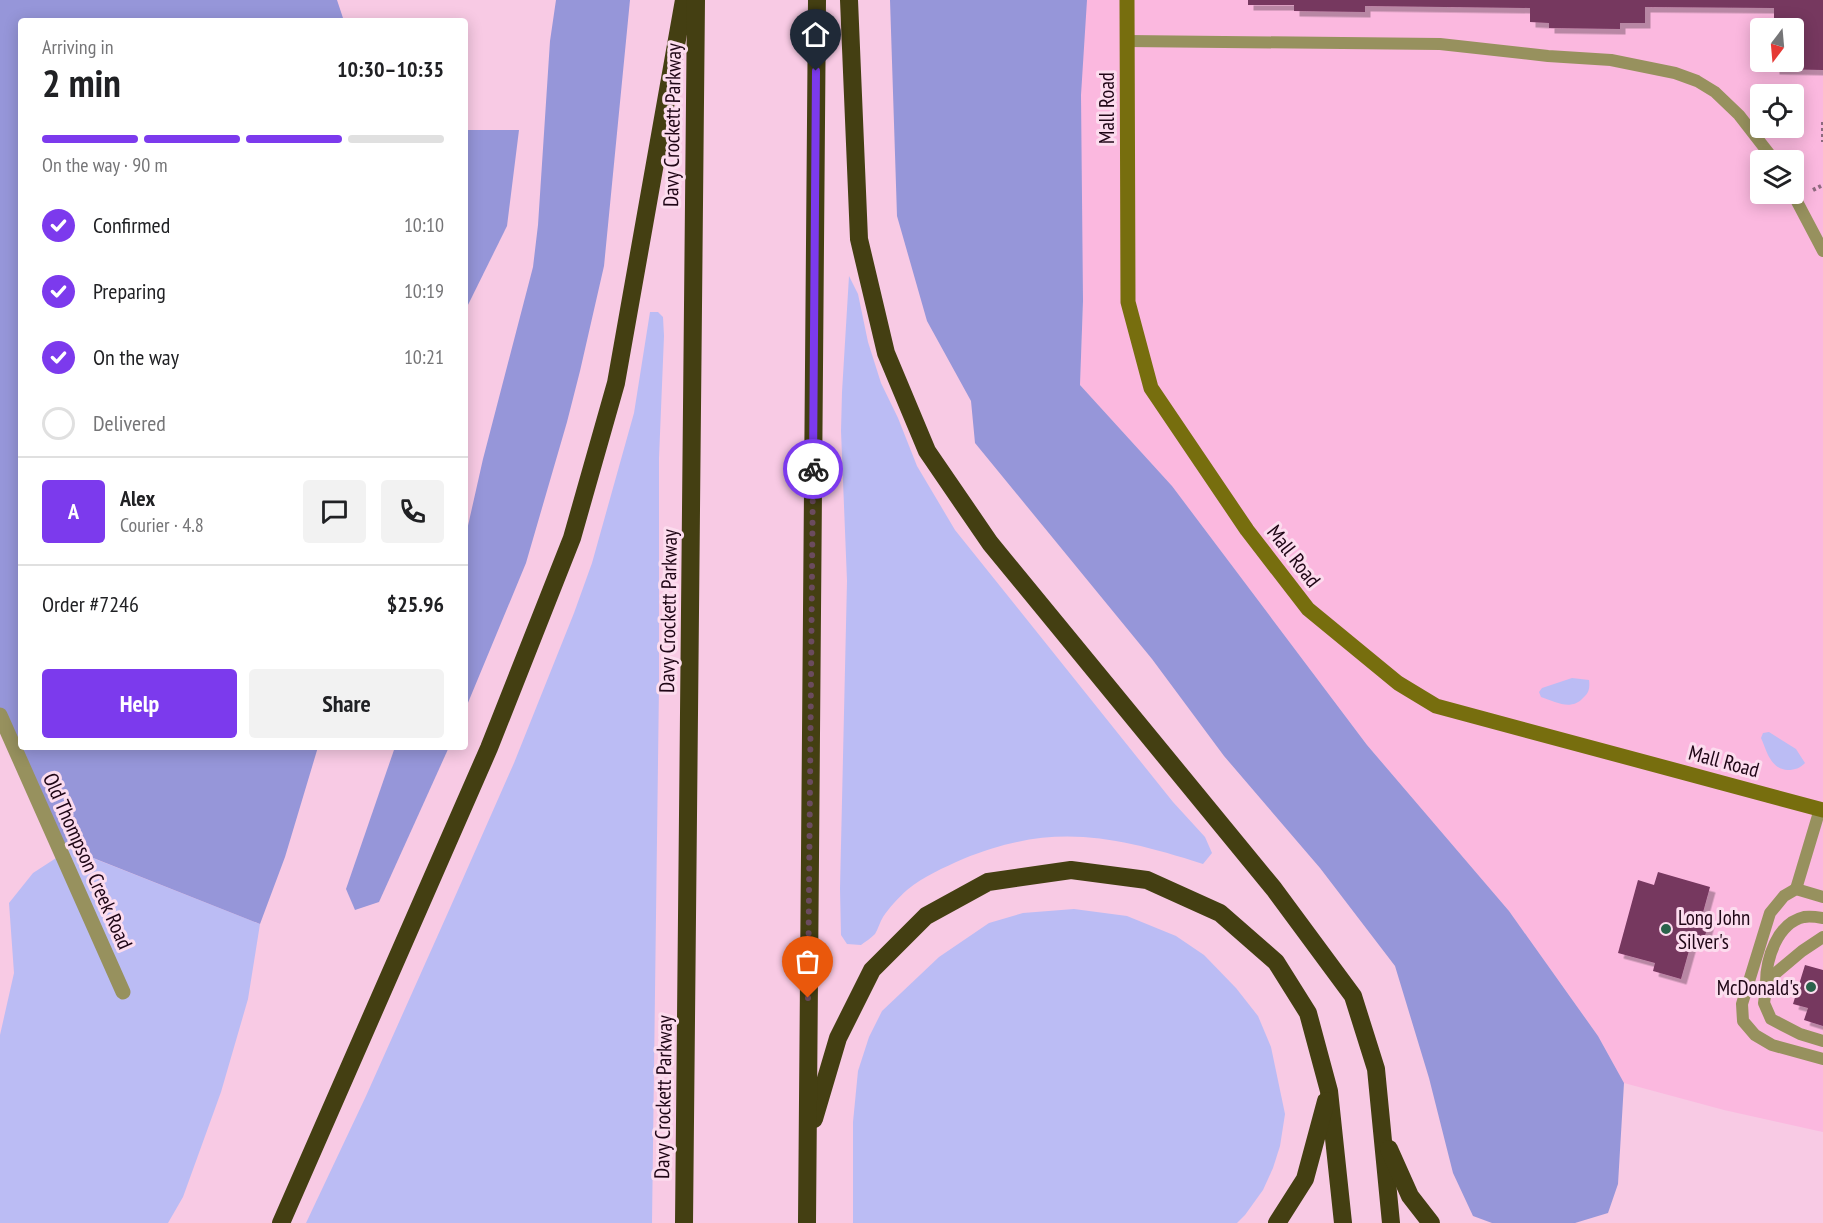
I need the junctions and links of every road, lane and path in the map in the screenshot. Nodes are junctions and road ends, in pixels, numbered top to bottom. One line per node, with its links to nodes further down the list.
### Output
1 (684, 0): 25 (highway)
2 (696, 0): 26 (highway, Davy Crockett Parkway)
3 (817, 0): 24 (highway)
4 (849, 0): 23 (highway)
5 (1127, 0): 6 (street, Mall Road)
6 (1127, 41): 9 (lane); 13 (street, Mall Road)
7 (1823, 122): 8 (path)
8 (1823, 142)
9 (1766, 150)
10 (1798, 204): 11 (lane)
11 (1823, 250)
12 (0, 714): 19 (street, Old Thompson Creek Road)
13 (1822, 809): 14 (lane)
14 (1796, 889): 15 (lane); 21 (lane)
15 (1823, 897)
16 (1823, 918): 18 (lane)
17 (1823, 937): 18 (lane)
18 (1766, 989): 20 (lane)
19 (123, 992)
20 (1823, 1041)
21 (1823, 1059)
22 (1329, 1091): 24 (highway); 28 (highway); 29 (highway)
23 (1383, 1134): 30 (highway); 31 (highway)
24 (807, 1141): 27 (highway)
25 (281, 1223)
26 (684, 1223)
27 (807, 1223)
28 (1277, 1223)
29 (1343, 1223)
30 (1391, 1223)
31 (1431, 1223)

